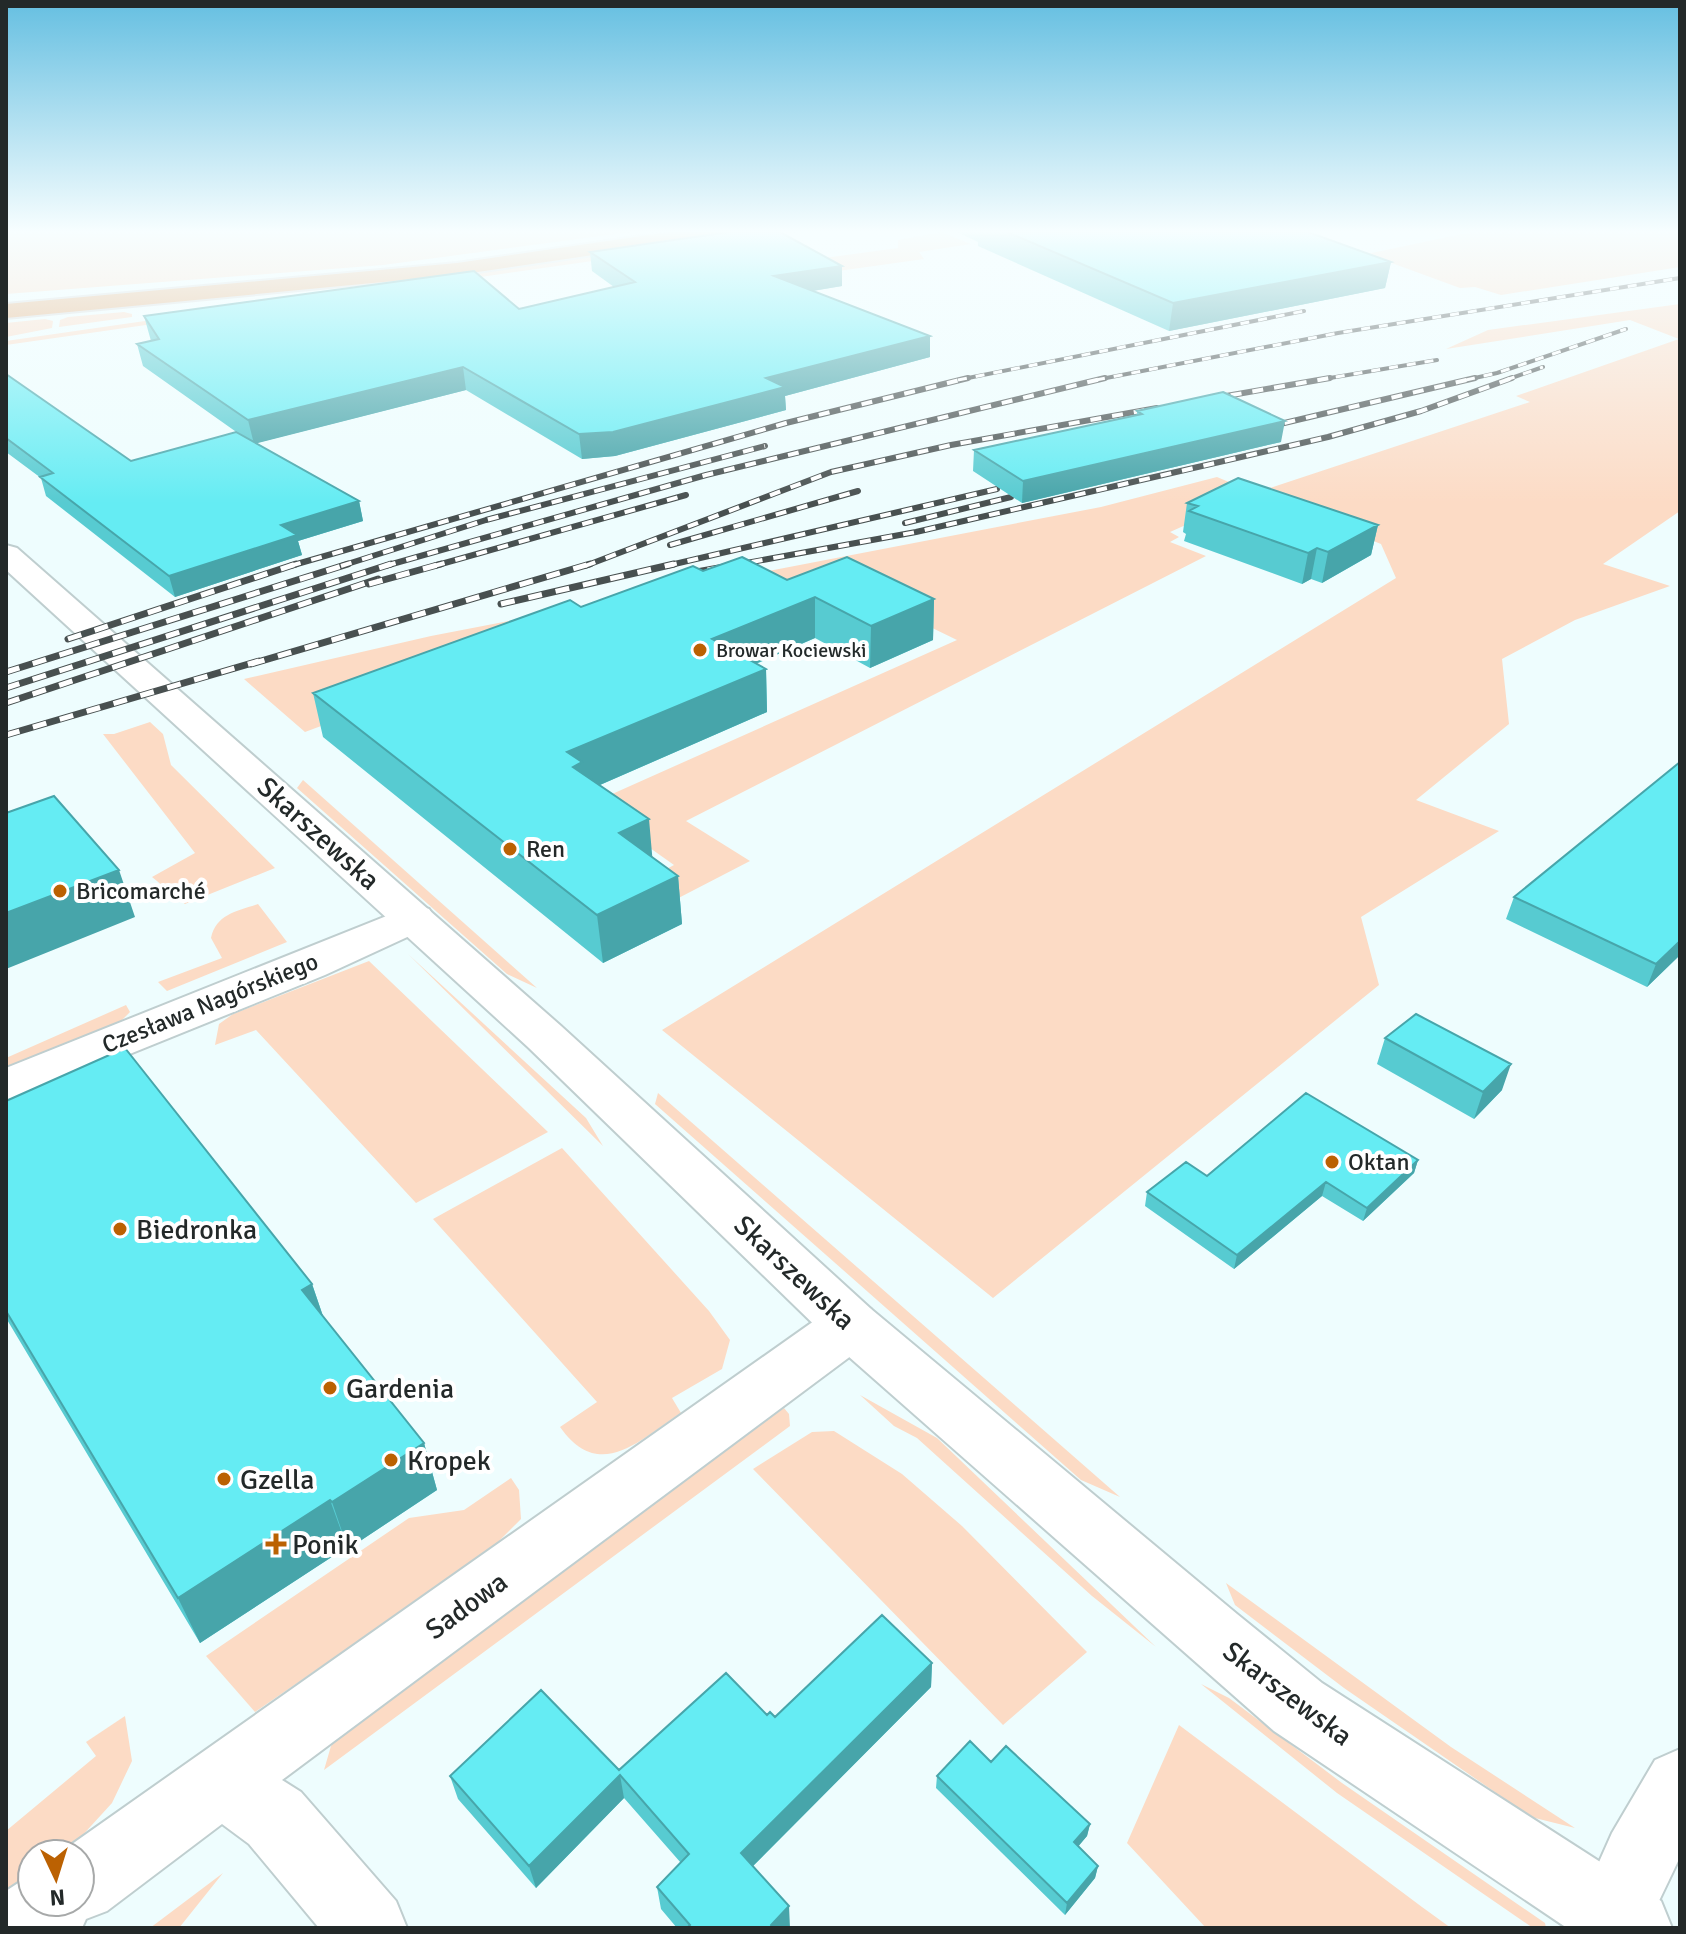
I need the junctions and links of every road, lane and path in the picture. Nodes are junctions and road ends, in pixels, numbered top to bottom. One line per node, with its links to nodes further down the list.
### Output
1 (12, 567): 2 (main road, Skarszewska)
2 (414, 918): 3 (main road, Czesława Nagórskiego); 4 (main road, Skarszewska)
3 (6, 1087)
4 (851, 1325): 5 (main road, Sadowa); 8 (main road, Skarszewska)
5 (223, 1782): 7 (main road, Sadowa); 9 (main road)
6 (1680, 1785): 8 (main road)
7 (96, 1873)
8 (1624, 1922)
9 (369, 1928)

